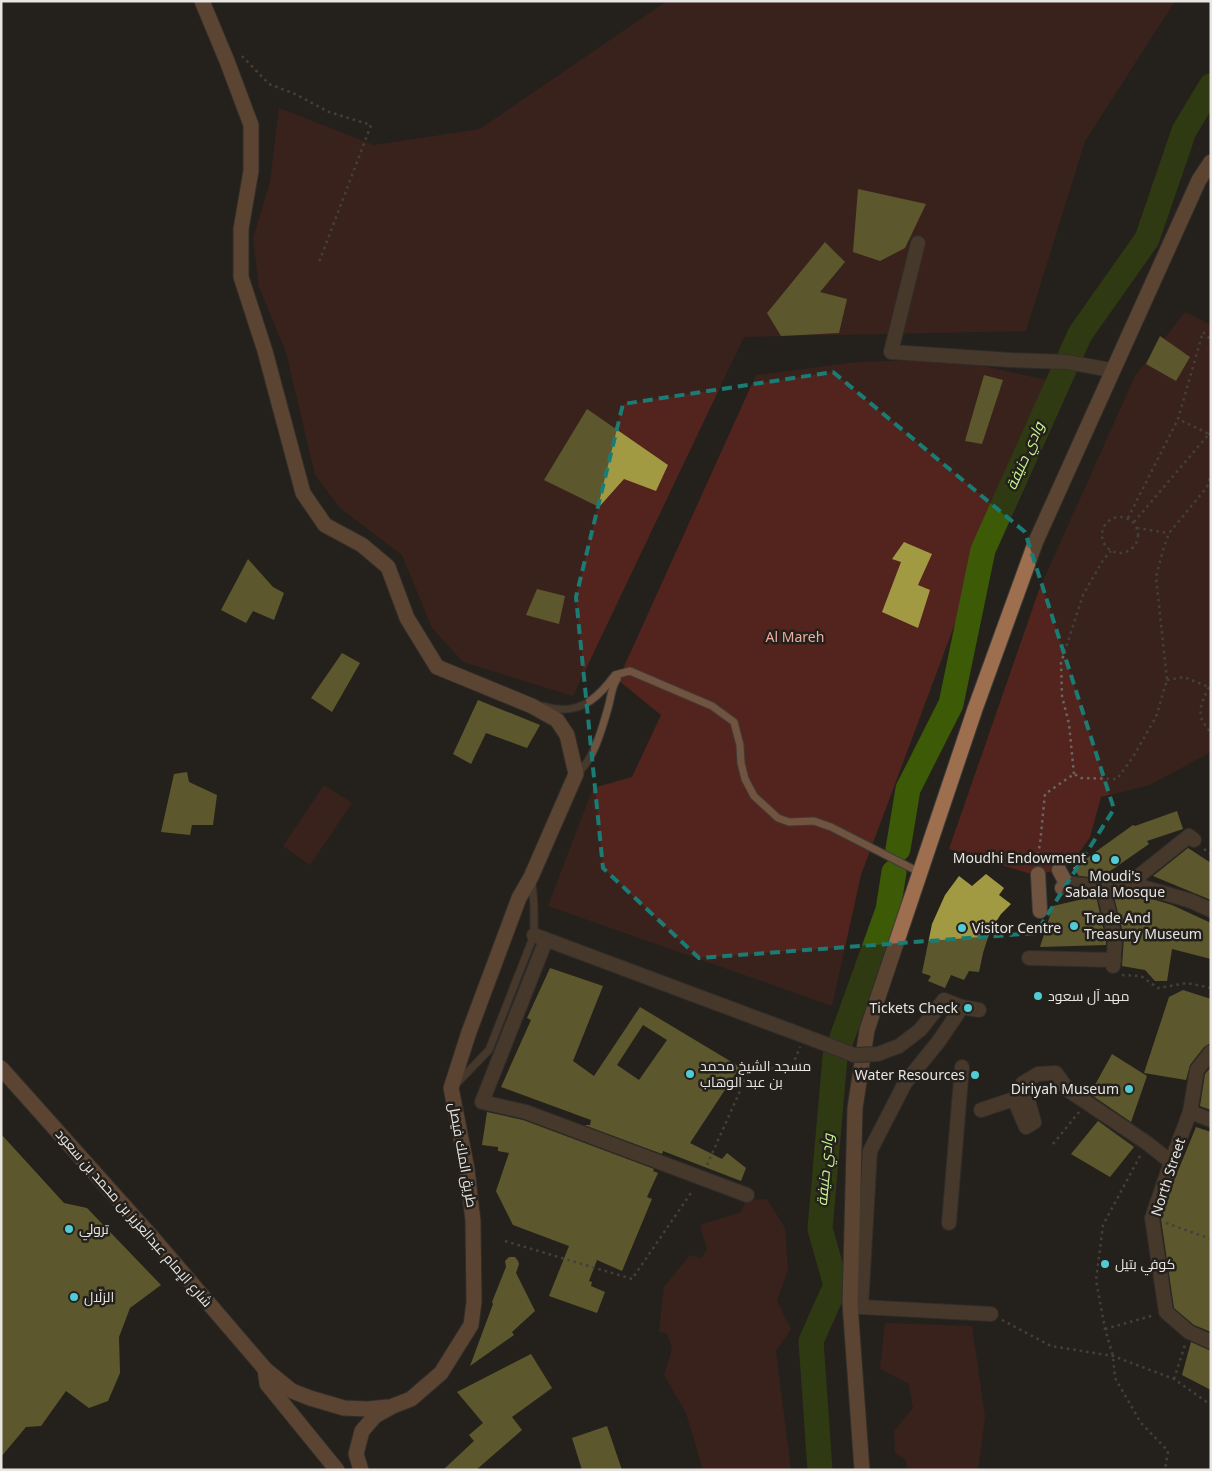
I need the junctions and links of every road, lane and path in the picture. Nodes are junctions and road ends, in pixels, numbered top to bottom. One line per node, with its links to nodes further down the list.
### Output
1 (202, 1): 2 (street)
2 (227, 61): 5 (path); 19 (street)
3 (1211, 162): 7 (street)
4 (918, 243): 7 (street)
5 (318, 265)
6 (1211, 340): 8 (path)
7 (1111, 370): 25 (street)
8 (1178, 419): 9 (path); 11 (path)
9 (1210, 435): 12 (path)
10 (1211, 475): 14 (path)
11 (1128, 518): 12 (path); 15 (path)
12 (1134, 522): 13 (path)
13 (1137, 528): 14 (path); 15 (path)
14 (1169, 533): 17 (path)
15 (1112, 551): 22 (path)
16 (630, 671): 19 (lane); 21 (lane); 25 (lane)
17 (1167, 680): 18 (path); 22 (path)
18 (1210, 687): 20 (path)
19 (532, 706): 21 (street)
20 (1211, 732)
21 (576, 774): 27 (street, طريق الملك فيصل)
22 (1074, 774): 26 (path)
23 (1194, 840): 28 (street)
24 (1059, 870): 29 (street)
25 (918, 872): 65 (street)
26 (1038, 874): 30 (street)
27 (531, 876): 32 (lane); 41 (street, طريق الملك فيصل)
28 (1130, 883): 29 (street); 31 (street)
29 (1103, 887): 34 (street)
30 (1040, 910)
31 (1211, 910)
32 (540, 937): 36 (street, bridge); 41 (lane); 49 (street)
33 (1028, 958): 34 (street)
34 (1113, 963): 35 (path)
35 (1211, 988)
36 (962, 1007): 37 (street); 54 (street)
37 (980, 1010)
38 (1211, 1052): 44 (street, North Street)
39 (962, 1067): 51 (street)
40 (1, 1068): 59 (street, شارع الإمام عبدالعزيز بن محمد بن سعود)
41 (451, 1088): 62 (street, طريق الملك فيصل)
42 (1086, 1103): 43 (street); 46 (street); 47 (path)
43 (981, 1110)
44 (1190, 1112): 45 (street); 48 (street, North Street)
45 (1211, 1120)
46 (1147, 1143): 48 (street); 55 (path)
47 (1053, 1144)
48 (1171, 1162): 50 (street, North Street)
49 (747, 1195)
50 (1152, 1218): 52 (path); 53 (street, North Street)
51 (949, 1224)
52 (1211, 1239)
53 (1166, 1312): 55 (path); 56 (street)
54 (990, 1314): 58 (path)
55 (1105, 1329): 58 (path)
56 (1189, 1332): 57 (street); 60 (path)
57 (1211, 1342)
58 (1113, 1356): 60 (path); 66 (path)
59 (265, 1369): 62 (street); 63 (street)
60 (1174, 1379): 61 (path)
61 (1211, 1405)
62 (393, 1406): 64 (street)
63 (337, 1470)
64 (361, 1470)
65 (862, 1470)
66 (1165, 1470)

